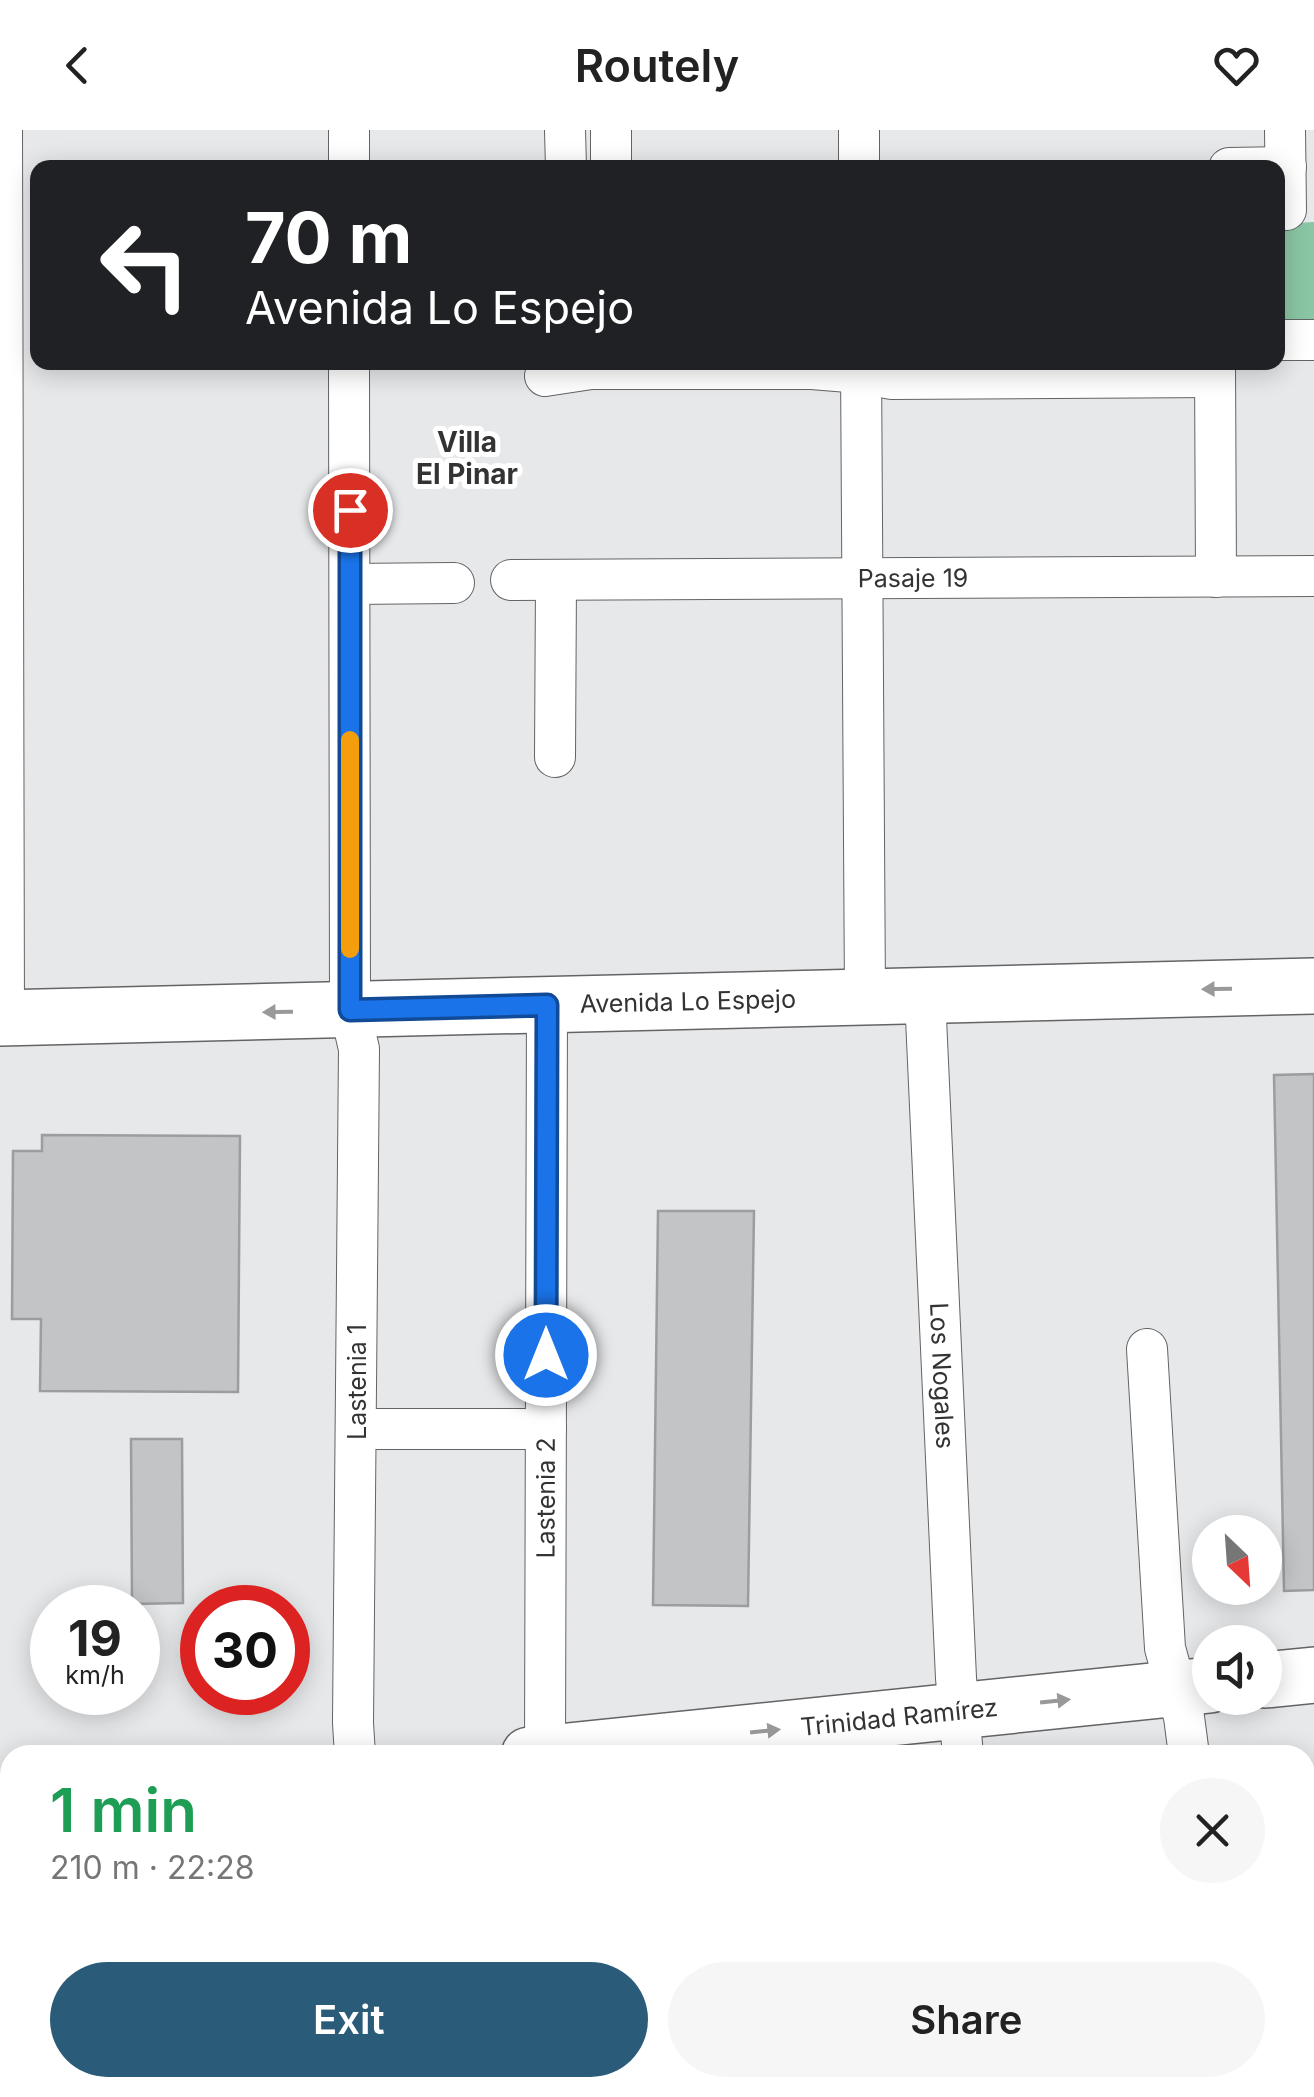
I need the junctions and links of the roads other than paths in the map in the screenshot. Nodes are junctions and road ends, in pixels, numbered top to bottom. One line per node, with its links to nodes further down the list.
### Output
1 (2, 130): 32 (street)
2 (349, 130): 7 (street)
3 (566, 130): 8 (street)
4 (611, 130): 9 (street)
5 (859, 130): 10 (street)
6 (1286, 148): 11 (street); 12 (street)
7 (349, 160)
8 (566, 160)
9 (611, 160)
10 (859, 160)
11 (1252, 160)
12 (1292, 210)
13 (1285, 340): 14 (street)
14 (1314, 340)
15 (350, 370): 25 (street, Lastenia 1)
16 (860, 370): 20 (street)
17 (866, 370): 18 (street)
18 (1215, 370): 21 (street)
19 (1314, 576): 21 (street, Pasaje 19)
20 (862, 577): 21 (street, Pasaje 19); 23 (street, Pasaje 19); 29 (street)
21 (1216, 577)
22 (511, 580): 23 (street, Pasaje 19)
23 (556, 580): 26 (street)
24 (454, 583): 25 (street)
25 (350, 584): 31 (street, Lastenia 1)
26 (555, 756)
27 (1314, 986): 28 (main road, Avenida Lo Espejo, one-way to 28)
28 (926, 996): 29 (main road, Avenida Lo Espejo); 41 (street, Los Nogales)
29 (866, 997): 30 (main road, Avenida Lo Espejo)
30 (547, 1005): 31 (main road, Avenida Lo Espejo); 35 (street, Lastenia 2)
31 (350, 1010): 32 (main road, Avenida Lo Espejo, one-way to 32); 34 (street, Lastenia 1)
32 (2, 1018)
33 (1147, 1349): 38 (street)
34 (357, 1429): 35 (street); 42 (street, Lastenia 1)
35 (546, 1429): 43 (street, Lastenia 2)
36 (1314, 1675): 37 (main road)
37 (1282, 1678)
38 (1192, 1686)
39 (1192, 1687): 41 (main road, Trinidad Ramírez, one-way to 39)
40 (1192, 1690): 45 (street)
41 (961, 1733): 44 (main road, Trinidad Ramírez, one-way to 41)
42 (354, 1745)
43 (537, 1745)
44 (725, 1745)
45 (1187, 1745)

